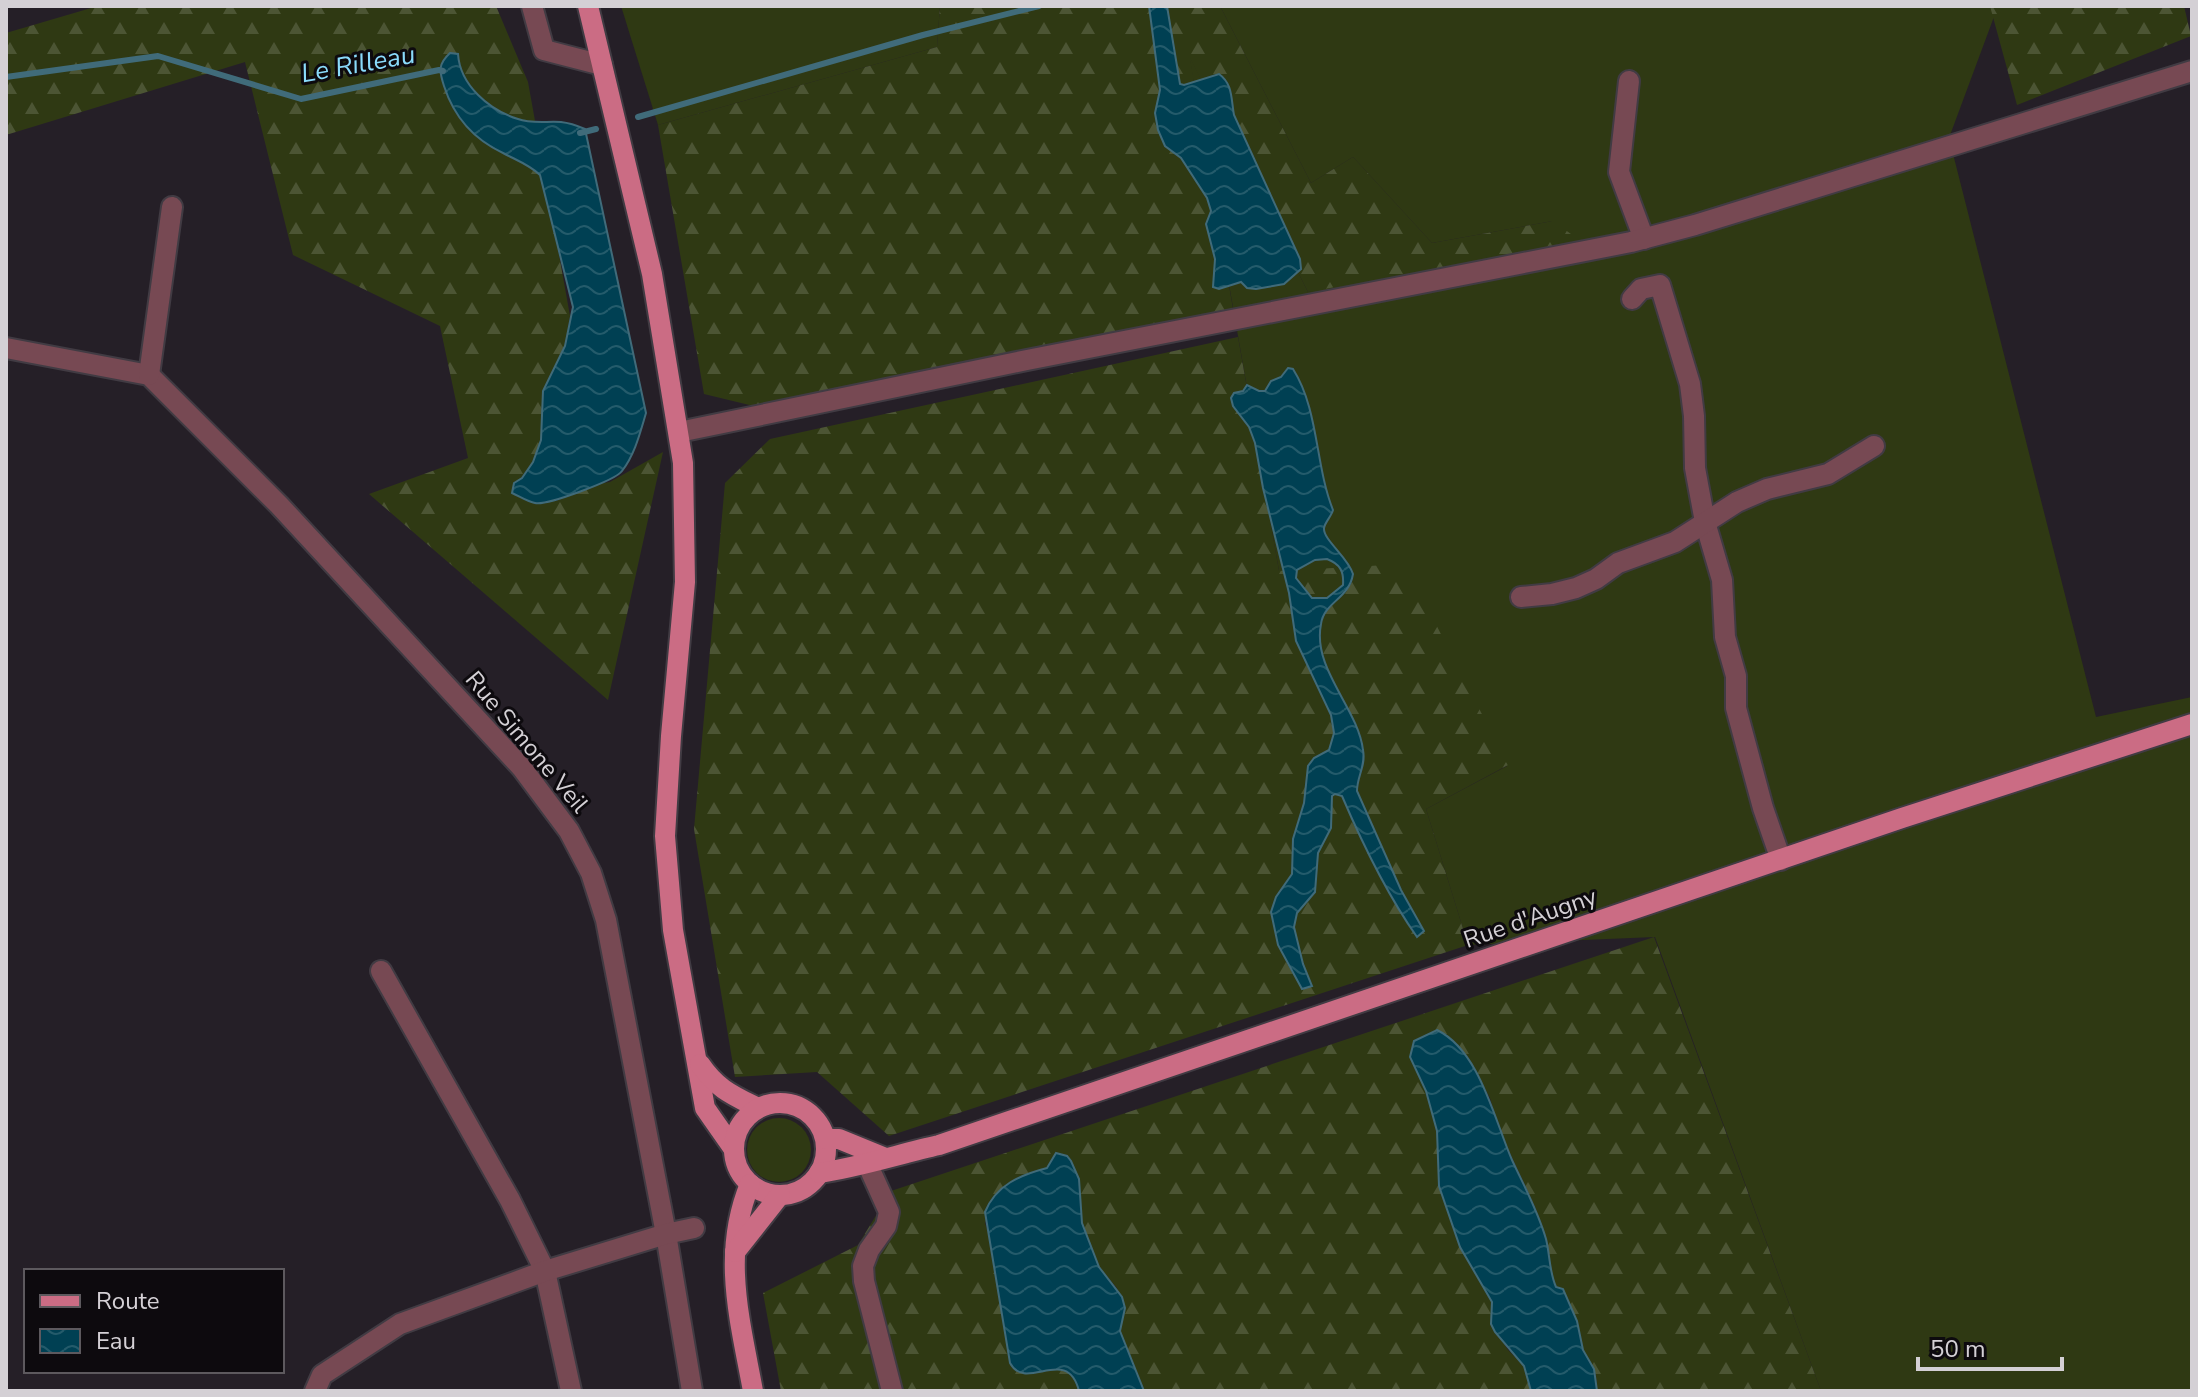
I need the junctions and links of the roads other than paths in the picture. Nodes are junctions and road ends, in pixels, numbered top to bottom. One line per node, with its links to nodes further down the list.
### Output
1 (532, 6): 3 (street)
2 (588, 6): 3 (main road)
3 (602, 65): 11 (main road)
4 (2192, 71): 7 (street)
5 (1629, 81): 7 (street)
6 (172, 207): 10 (street)
7 (1644, 239): 11 (street)
8 (1632, 299): 13 (street)
9 (6, 348): 10 (street)
10 (149, 375): 27 (street, Rue Simone Veil)
11 (679, 432): 18 (main road)
12 (1874, 446): 13 (street)
13 (1705, 522): 14 (street); 16 (street)
14 (1521, 597)
15 (2192, 724): 16 (main road, Rue d'Augny)
16 (1781, 860): 22 (main road, Rue d'Augny)
17 (381, 971): 29 (street)
18 (696, 1057): 19 (main road); 21 (main road)
19 (758, 1108): 20 (main road); 21 (main road)
20 (826, 1139): 22 (main road); 23 (main road)
21 (733, 1148): 24 (main road)
22 (875, 1160): 23 (main road, Rue d'Augny); 34 (street)
23 (819, 1173): 25 (main road)
24 (750, 1184): 25 (main road); 28 (main road)
25 (780, 1195): 28 (main road)
26 (694, 1228): 27 (street)
27 (666, 1234): 29 (street); 32 (street, Rue Simone Veil)
28 (735, 1252): 33 (main road)
29 (545, 1271): 30 (street); 31 (street)
30 (315, 1391)
31 (571, 1391)
32 (692, 1391)
33 (753, 1391)
34 (892, 1391)

